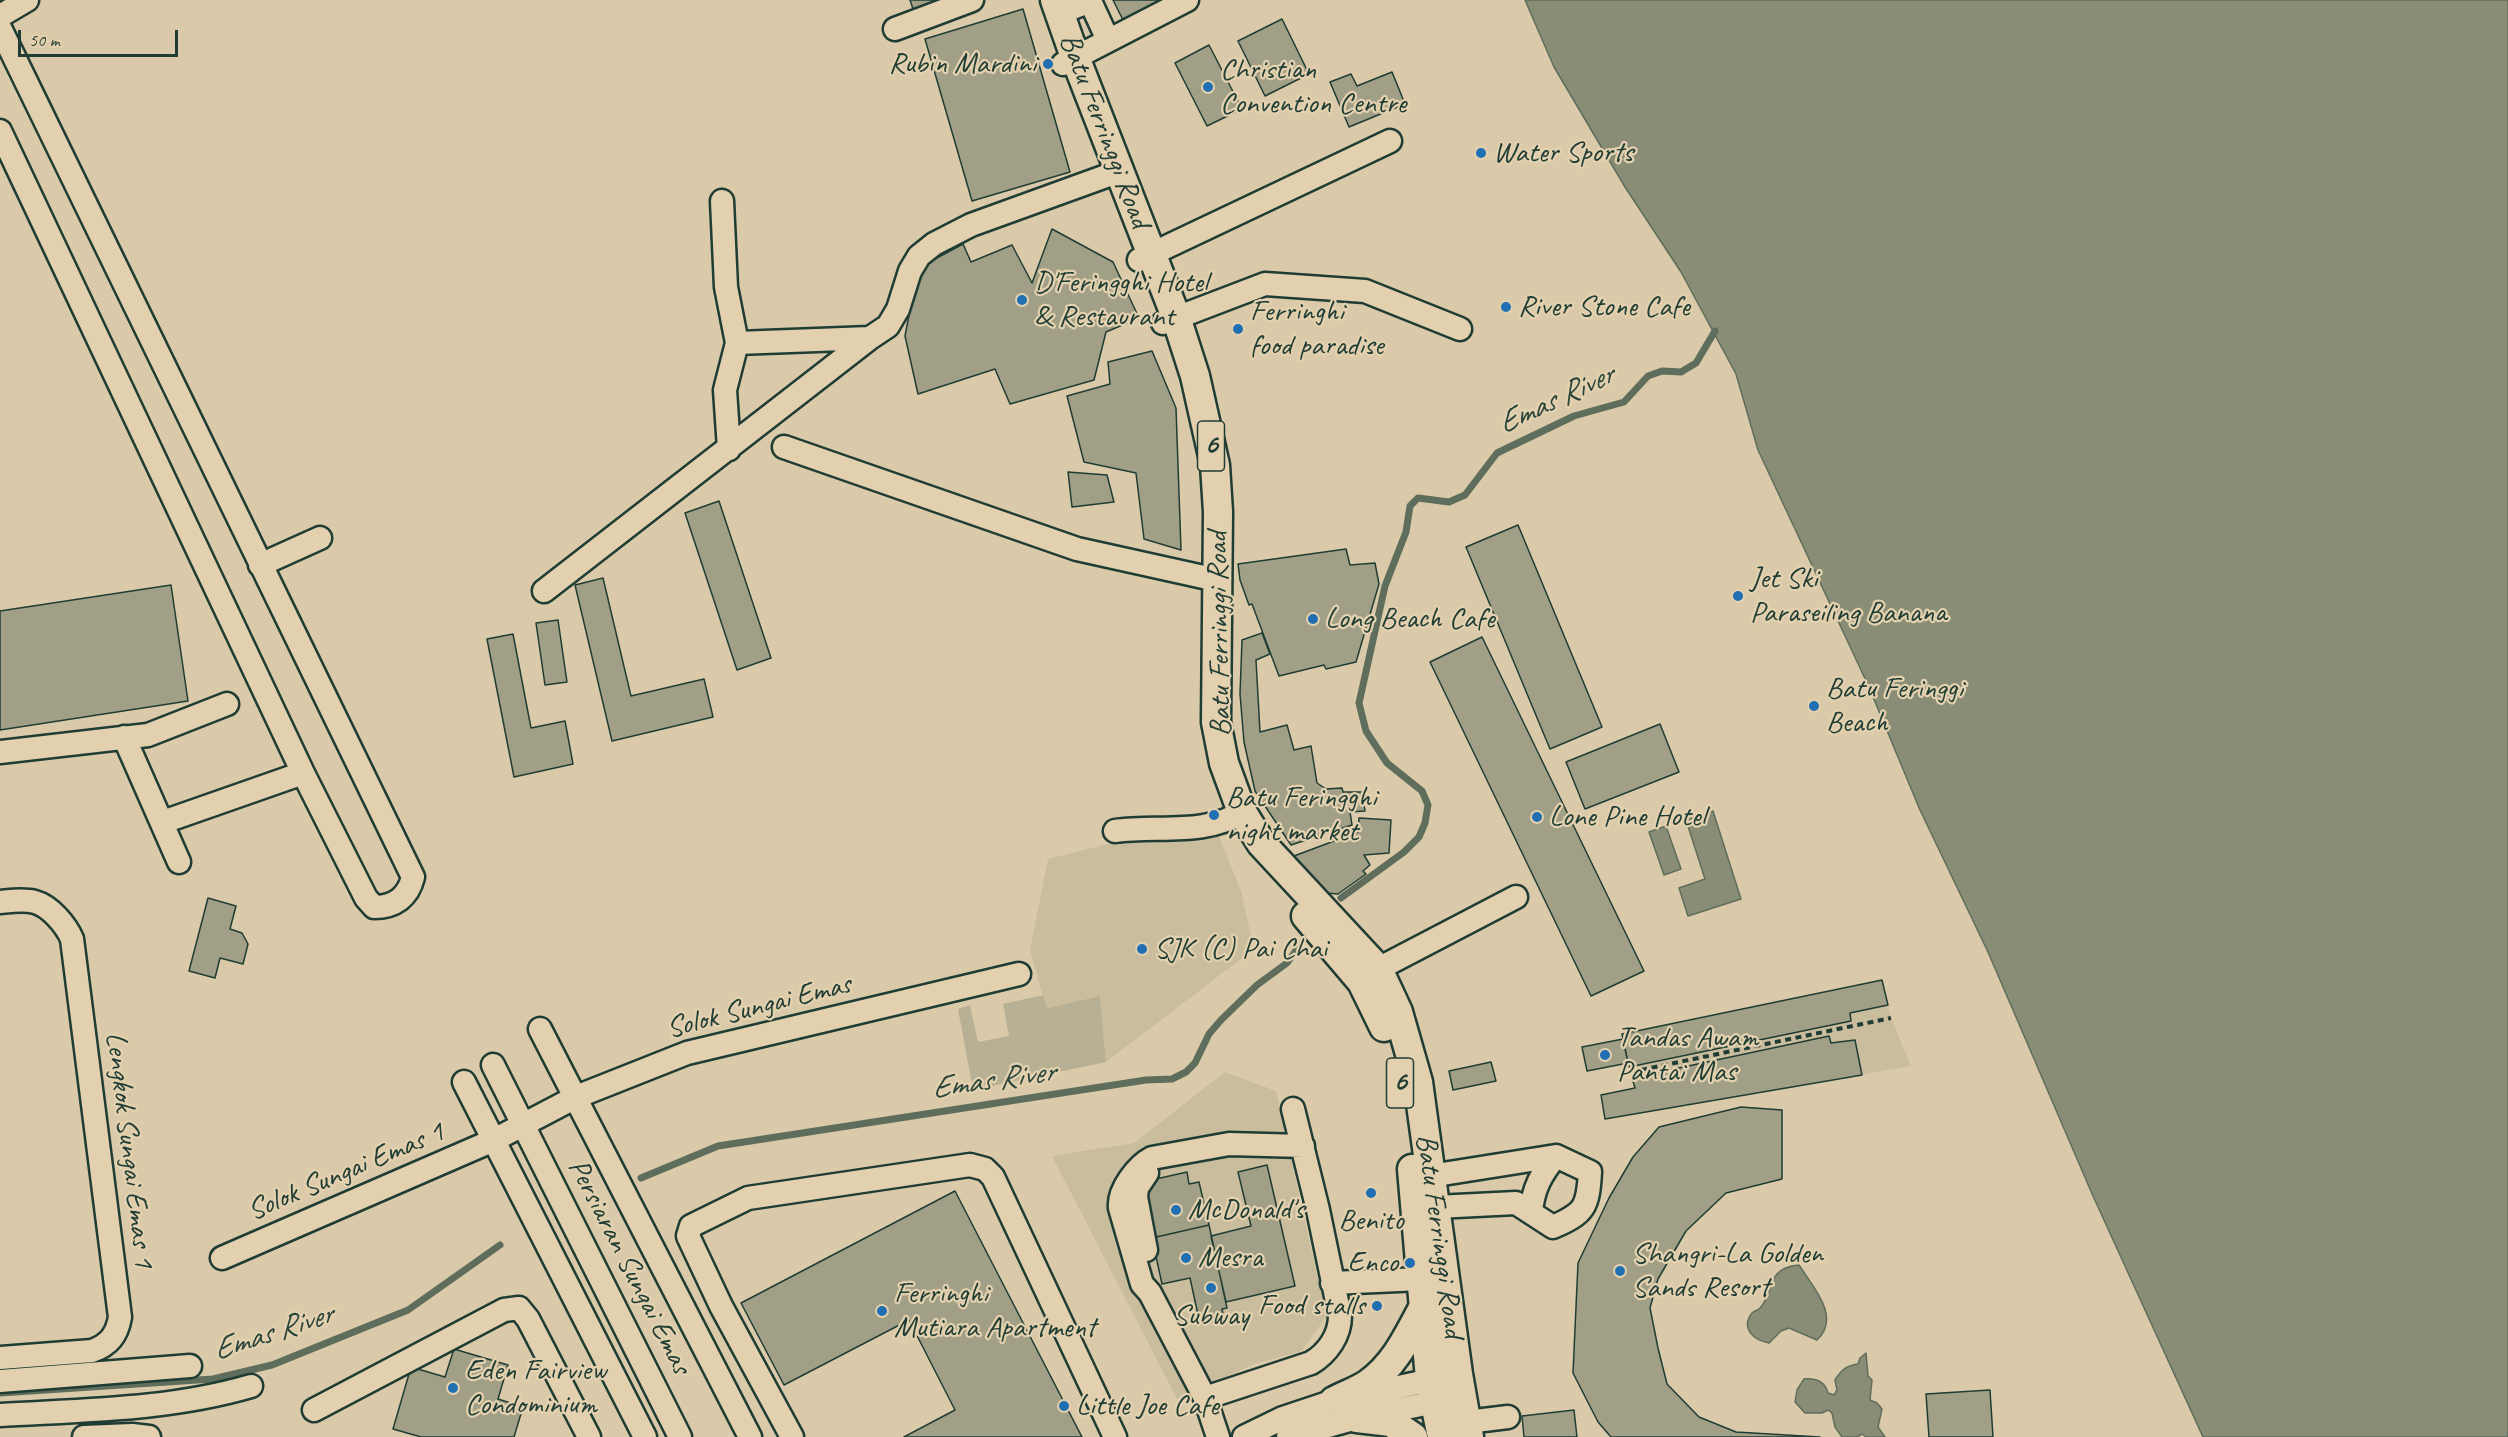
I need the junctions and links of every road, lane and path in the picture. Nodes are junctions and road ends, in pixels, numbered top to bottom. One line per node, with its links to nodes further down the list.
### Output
1 (27, 0): 5 (street)
2 (972, 0): 7 (street)
3 (1187, 0): 8 (street)
4 (1052, 4): 8 (street); 9 (main road, Batu Ferringgi Road / 6)
5 (0, 16)
6 (0, 28): 22 (street)
7 (894, 29)
8 (1108, 40): 9 (street)
9 (1069, 61): 12 (main road, Batu Ferringgi Road / 6)
10 (0, 131): 28 (street)
11 (1390, 141): 14 (street)
12 (1114, 174): 14 (main road, Batu Ferringgi Road / 6); 17 (street)
13 (722, 201): 18 (street)
14 (1145, 258): 15 (main road, Batu Ferringgi Road / 6)
15 (1169, 320): 16 (street); 23 (main road, Batu Ferringgi Road / 6)
16 (1460, 329)
17 (870, 338): 18 (street); 20 (street)
18 (736, 343): 20 (street)
19 (784, 447): 23 (street)
20 (729, 449): 24 (street)
21 (320, 538): 22 (street)
22 (260, 565): 28 (street)
23 (1210, 578): 29 (main road, Batu Ferringgi Road / 6)
24 (544, 591)
25 (227, 704): 26 (street)
26 (124, 737): 27 (street); 30 (street)
27 (0, 752)
28 (303, 773): 30 (street)
29 (1236, 816): 31 (street); 36 (main road, Batu Ferringgi Road / 6)
30 (163, 822): 32 (street)
31 (1115, 831)
32 (179, 862)
33 (1516, 897): 36 (street)
34 (0, 902): 54 (street, Lengkok Sungai Emas 1)
35 (1019, 974): 42 (street, Solok Sungai Emas)
36 (1370, 976): 48 (main road, Batu Ferringgi Road / 6)
37 (1891, 1018): 40 (path)
38 (540, 1029): 42 (street)
39 (493, 1065): 44 (street, Persiaran Sungai Emas)
40 (1631, 1072)
41 (464, 1082): 45 (street, Persiaran Sungai Emas)
42 (576, 1097): 44 (street, Solok Sungai Emas); 71 (street)
43 (1293, 1109): 46 (street)
44 (524, 1125): 45 (street, Solok Sungai Emas 1); 70 (street, Persiaran Sungai Emas)
45 (494, 1140): 50 (street, Solok Sungai Emas 1); 69 (street, Persiaran Sungai Emas)
46 (1302, 1146): 52 (street); 59 (street)
47 (1556, 1156): 48 (street); 49 (street); 49 (street)
48 (1427, 1191): 49 (street); 51 (main road, Batu Ferringgi Road / 6); 61 (main road, Batu Ferringgi Road / 6)
49 (1531, 1212)
50 (222, 1258)
51 (1421, 1279): 52 (street); 53 (main road, Batu Ferringgi Road / 6)
52 (1332, 1283): 59 (street)
53 (1423, 1308): 58 (main road, Batu Ferringgi Road / 6); 60 (main road)
54 (0, 1358)
55 (190, 1366): 56 (street)
56 (0, 1381)
57 (251, 1386): 63 (street)
58 (1432, 1391): 60 (street); 61 (street); 65 (street); 78 (main road, 6)
59 (1205, 1398): 74 (street)
60 (1334, 1401): 75 (street)
61 (1464, 1407): 64 (street)
62 (314, 1410): 68 (street)
63 (0, 1415)
64 (1508, 1417)
65 (1357, 1418): 76 (street); 77 (main road)
66 (84, 1437): 67 (street)
67 (149, 1437)
68 (589, 1437)
69 (645, 1437)
70 (680, 1437)
71 (750, 1437)
72 (792, 1437): 73 (street)
73 (1115, 1437)
74 (1218, 1437)
75 (1244, 1437)
76 (1288, 1437)
77 (1413, 1437)
78 (1442, 1437)

